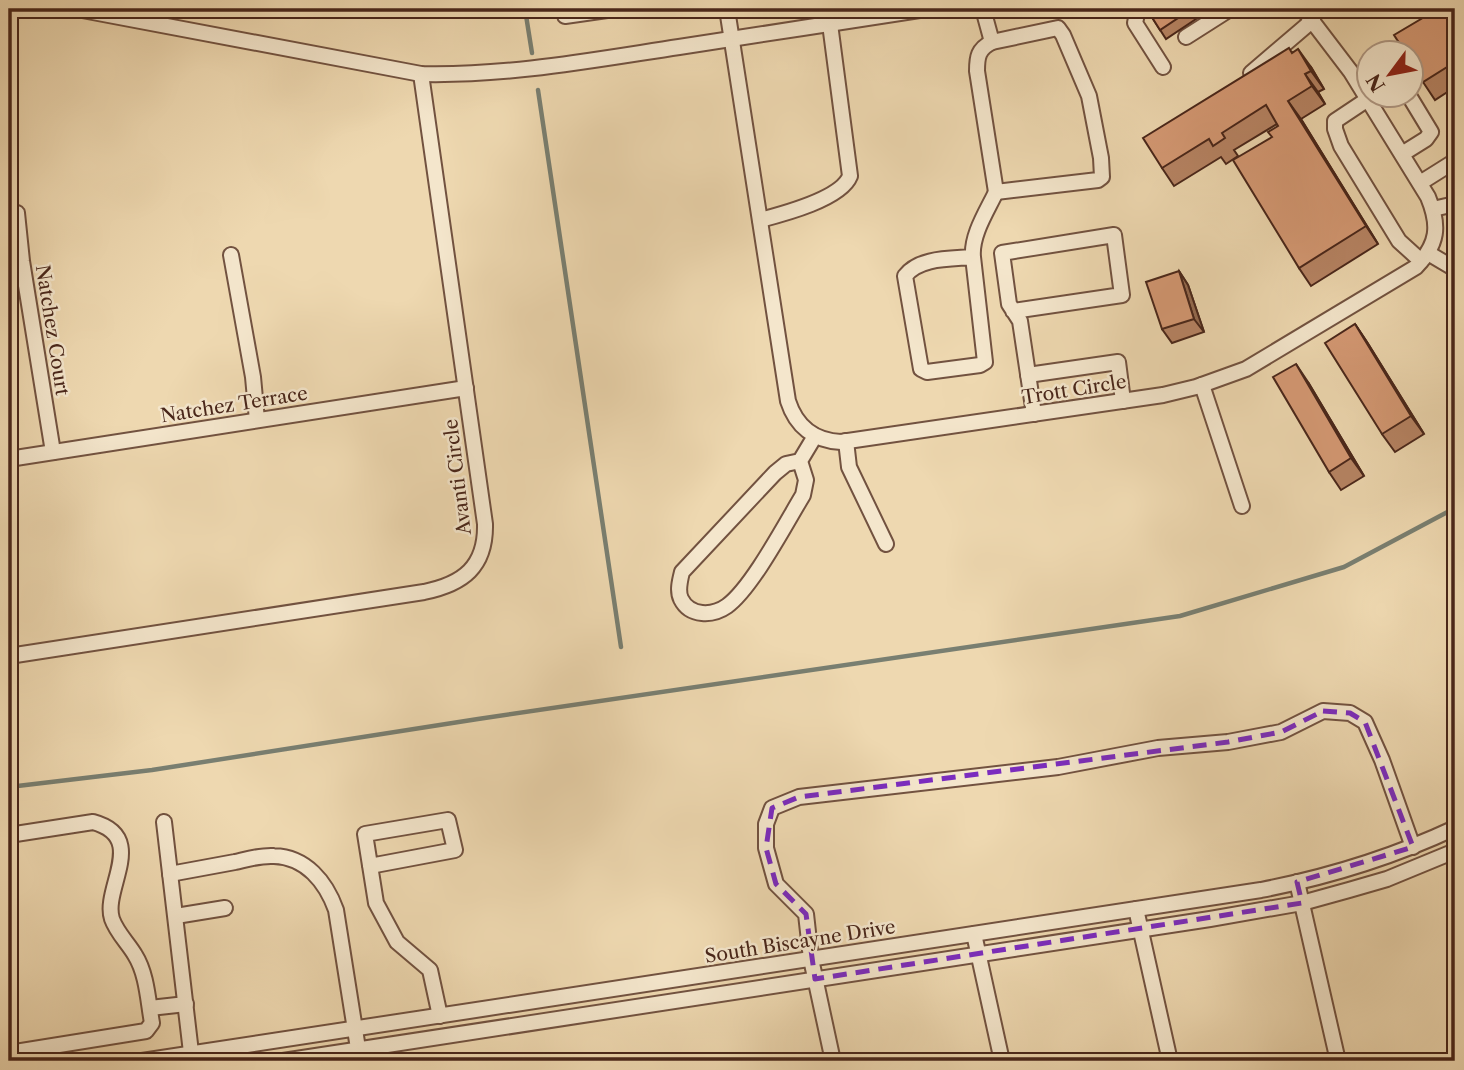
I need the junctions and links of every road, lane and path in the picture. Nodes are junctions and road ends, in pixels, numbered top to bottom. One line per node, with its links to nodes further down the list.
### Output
1 (77, 9): 9 (street)
2 (614, 9): 10 (street)
3 (727, 9): 13 (street)
4 (926, 9): 11 (street)
5 (983, 9): 14 (street)
6 (1138, 9): 15 (street)
7 (1230, 9): 12 (street)
8 (1308, 15): 17 (street); 18 (street)
9 (157, 16): 16 (street)
10 (565, 16)
11 (830, 24): 13 (street); 29 (street)
12 (1186, 37)
13 (732, 40): 16 (street); 29 (street)
14 (992, 42): 25 (street); 25 (street)
15 (1163, 67)
16 (421, 74): 37 (street, Avanti Circle)
17 (1356, 77)
18 (1237, 82)
19 (1356, 107): 32 (street)
20 (1378, 108): 22 (street)
21 (1416, 108): 22 (street)
22 (1402, 154): 24 (street)
23 (1455, 161): 24 (street)
24 (1420, 183): 27 (street)
25 (996, 192): 31 (street)
26 (1455, 204): 27 (street)
27 (1433, 209): 32 (street)
28 (17, 213): 43 (street, Natchez Court)
29 (760, 220): 41 (street)
30 (231, 255): 40 (street)
31 (973, 257): 31 (street)
32 (1425, 257): 33 (street); 36 (street, Trott Circle)
33 (1455, 269)
34 (1013, 311): 34 (street); 35 (street)
35 (1028, 375): 38 (street); 39 (street)
36 (1202, 385): 38 (street, Trott Circle); 46 (street)
37 (466, 388): 40 (street, Natchez Terrace); 48 (street, Avanti Circle)
38 (1123, 401): 39 (street, Trott Circle)
39 (1034, 414): 42 (street, Trott Circle)
40 (257, 420): 43 (street, Natchez Terrace)
41 (816, 436): 42 (street, Trott Circle); 45 (street)
42 (846, 441): 47 (street)
43 (54, 452): 44 (street, Natchez Terrace)
44 (9, 459)
45 (800, 461): 45 (street)
46 (1242, 506)
47 (886, 544)
48 (9, 656)
49 (164, 822): 55 (street)
50 (1455, 828): 52 (street, South Biscayne Drive)
51 (9, 835): 67 (street)
52 (1413, 847): 56 (street, South Biscayne Drive); 64 (street)
53 (1455, 851): 57 (street, South Biscayne Drive)
54 (370, 866): 54 (street); 68 (street)
55 (170, 874): 60 (street); 69 (street)
56 (1297, 882): 57 (street); 59 (street, South Biscayne Drive)
57 (1302, 903): 61 (street, South Biscayne Drive); 78 (street)
58 (225, 908): 60 (street)
59 (1136, 909): 61 (street); 62 (street, South Biscayne Drive)
60 (176, 916): 66 (street)
61 (1140, 930): 63 (street, South Biscayne Drive); 77 (street)
62 (974, 934): 63 (street); 64 (street, South Biscayne Drive)
63 (978, 954): 65 (street, South Biscayne Drive); 76 (street)
64 (811, 959): 65 (street); 68 (street, South Biscayne Drive)
65 (815, 979): 71 (street, South Biscayne Drive); 75 (street)
66 (186, 1004): 67 (street); 72 (street)
67 (150, 1008): 70 (street)
68 (440, 1016): 69 (street, South Biscayne Drive)
69 (355, 1029): 71 (street); 72 (street, South Biscayne Drive)
70 (16, 1055)
71 (359, 1056): 74 (street, South Biscayne Drive)
72 (192, 1058): 73 (street, South Biscayne Drive)
73 (142, 1061)
74 (283, 1061)
75 (833, 1061)
76 (1002, 1061)
77 (1170, 1061)
78 (1338, 1061)

